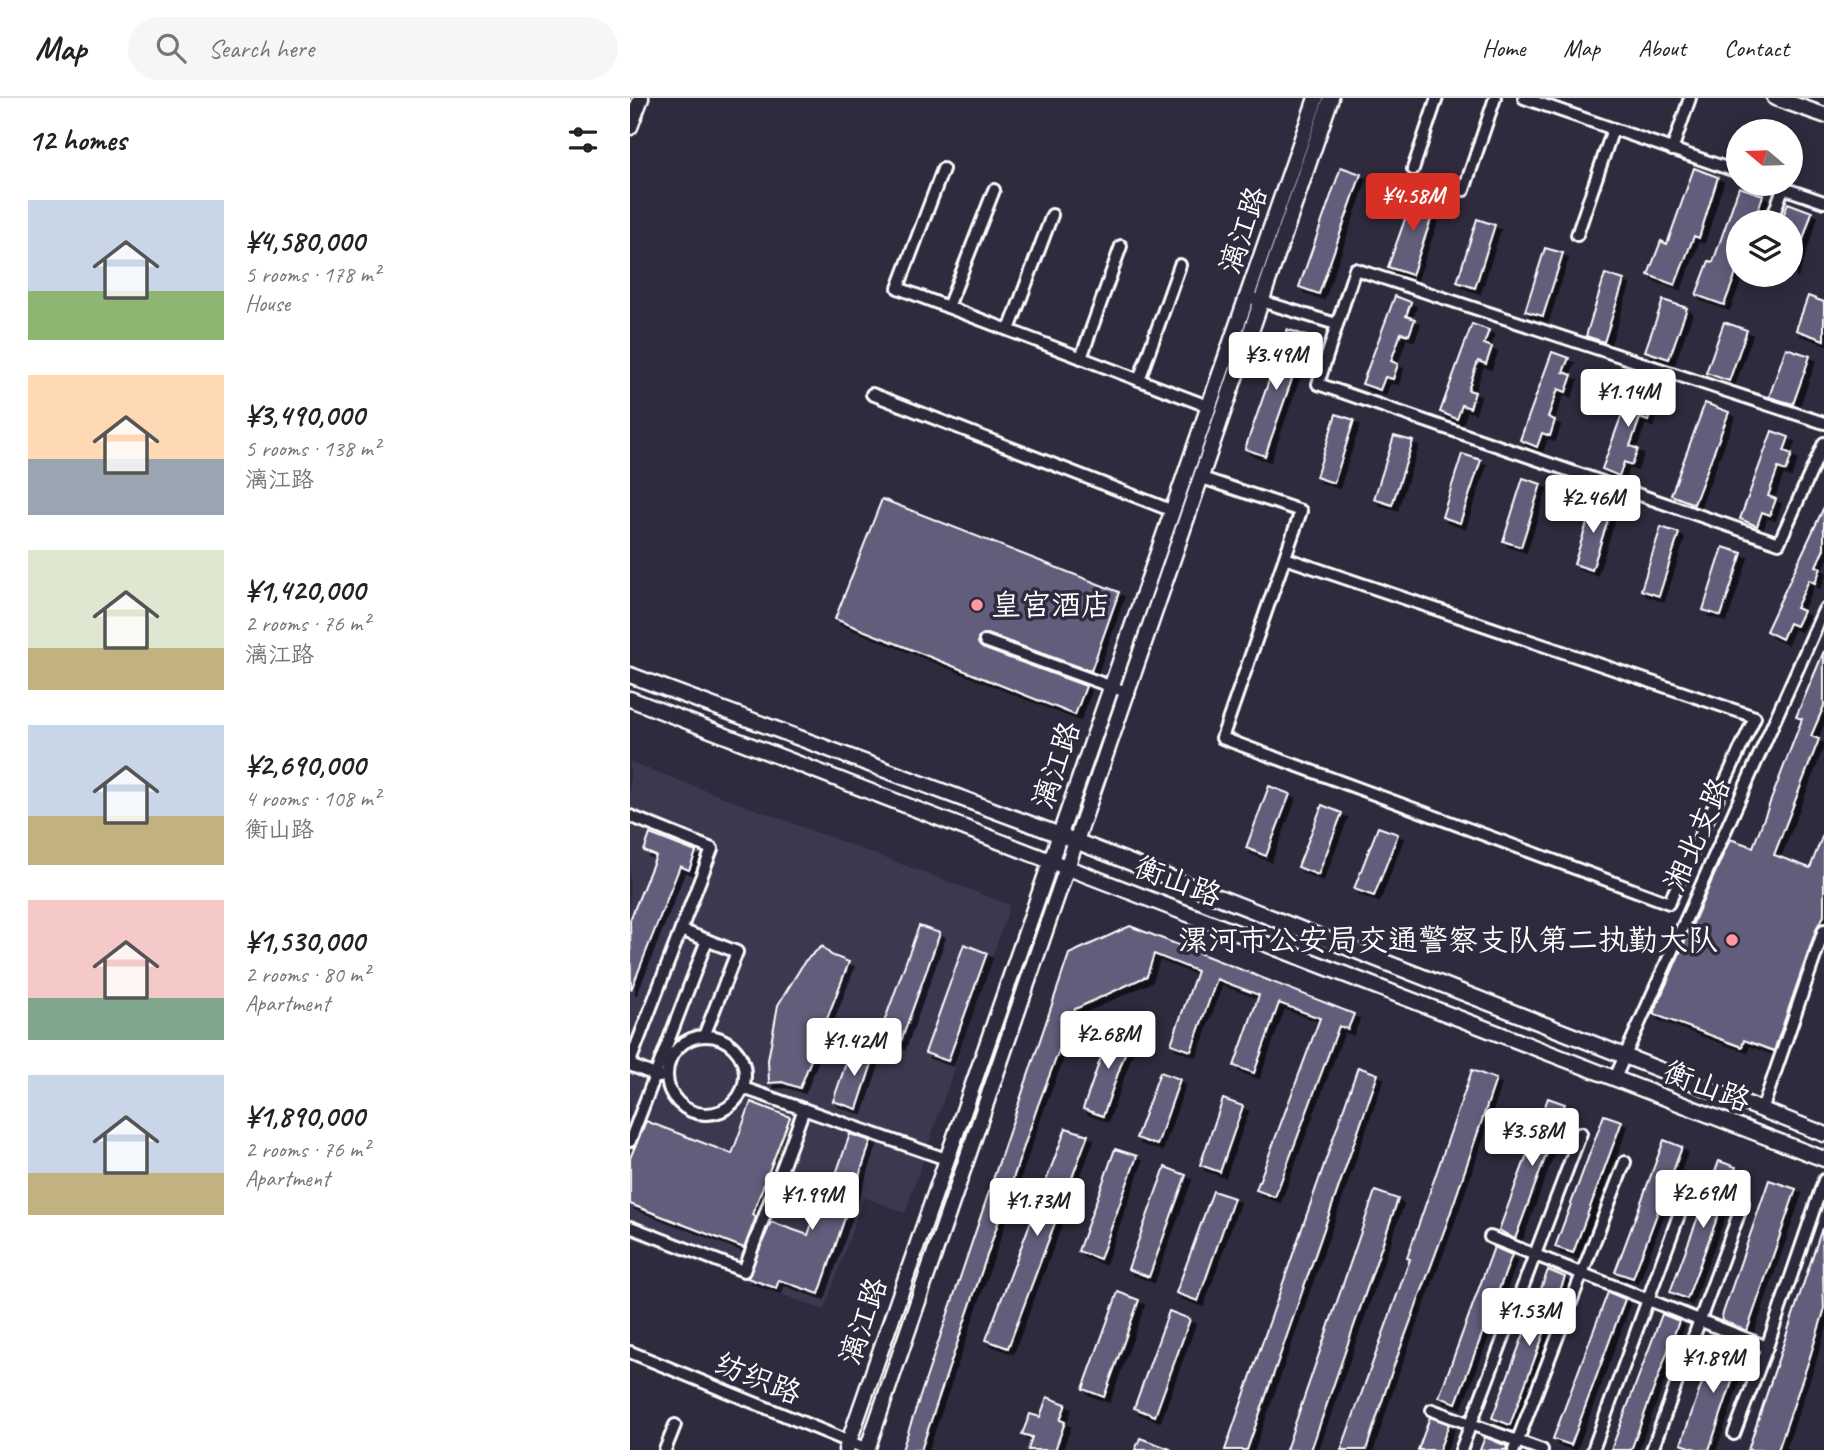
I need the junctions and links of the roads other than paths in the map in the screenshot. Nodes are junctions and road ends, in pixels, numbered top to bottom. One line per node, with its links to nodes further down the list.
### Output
1 (641, 98): 10 (street)
2 (1316, 98): 24 (street, 漓江路)
3 (1331, 98): 25 (street, 漓江路)
4 (1437, 98): 15 (street)
5 (1495, 98): 17 (street)
6 (1524, 98): 11 (street)
7 (1689, 98): 12 (street)
8 (1775, 98): 9 (street)
9 (1824, 115)
10 (630, 127)
11 (1613, 129): 12 (street); 21 (street)
12 (1672, 149): 13 (street)
13 (1726, 168)
14 (943, 169): 26 (street)
15 (1413, 170)
16 (994, 190): 26 (street)
17 (1464, 190)
18 (1824, 202): 19 (street)
19 (1775, 210)
20 (1052, 215): 28 (street)
21 (1577, 235)
22 (1121, 246): 29 (street)
23 (1180, 265): 30 (street)
24 (1248, 297): 25 (street); 32 (street, 漓江路)
25 (1262, 302): 27 (street); 35 (street, 漓江路)
26 (948, 307): 28 (street)
27 (1336, 324): 33 (street); 34 (street)
28 (1009, 330): 29 (street)
29 (1081, 358): 30 (street)
30 (1139, 380): 32 (street)
31 (872, 394): 36 (street)
32 (1209, 407): 36 (street, 漓江路)
33 (1824, 424)
34 (1824, 443)
35 (1202, 478): 37 (street); 42 (street, 漓江路)
36 (1173, 511): 41 (street, 漓江路)
37 (1285, 558): 37 (street)
38 (1824, 610): 53 (street, 湘北支路)
39 (985, 640): 41 (street)
40 (630, 675): 45 (street, 衡山路)
41 (1112, 687): 42 (street); 45 (street, 漓江路)
42 (1129, 693): 46 (street, 漓江路)
43 (630, 699): 47 (street, 衡山路)
44 (630, 816): 49 (street)
45 (1060, 835): 46 (street, 衡山路); 47 (street, 漓江路)
46 (1078, 842): 48 (street, 漓江路); 53 (street, 衡山路)
47 (1051, 859): 48 (street, 衡山路); 64 (street, 漓江路)
48 (1070, 867): 56 (street, 衡山路); 84 (street, 漓江路)
49 (681, 930): 51 (street); 54 (street)
50 (1824, 930): 60 (street)
51 (707, 940): 52 (street); 55 (street)
52 (704, 1036): 57 (street); 58 (street)
53 (1622, 1058): 56 (street, 湘北支路); 60 (street, 衡山路)
54 (630, 1064): 55 (street)
55 (655, 1075): 57 (street); 63 (street)
56 (1615, 1078): 65 (street, 衡山路)
57 (667, 1080): 58 (street)
58 (743, 1088): 59 (street)
59 (804, 1109): 64 (street); 70 (street)
60 (1762, 1110): 62 (street, 衡山路)
61 (1580, 1132): 72 (street)
62 (1824, 1134)
63 (630, 1141)
64 (946, 1159): 82 (street, 漓江路)
65 (1824, 1159)
66 (1625, 1162): 73 (street)
67 (1824, 1180): 76 (street)
68 (1691, 1182): 74 (street)
69 (1743, 1203): 75 (street)
70 (630, 1227)
71 (1490, 1237): 72 (street)
72 (1535, 1254): 73 (street); 79 (street)
73 (1583, 1273): 74 (street); 83 (street)
74 (1648, 1299): 75 (street); 88 (street)
75 (1699, 1320): 76 (street); 89 (street)
76 (1767, 1346): 81 (street)
77 (630, 1352): 82 (street, 纺织路)
78 (1432, 1410): 79 (street)
79 (1471, 1423): 83 (street); 86 (street)
80 (675, 1424): 85 (street)
81 (1734, 1434)
82 (848, 1446): 84 (street, 纺织路)
83 (1516, 1446): 87 (street)
84 (867, 1449)
85 (665, 1450)
86 (1461, 1450)
87 (1542, 1450)
88 (1593, 1450)
89 (1652, 1450)

